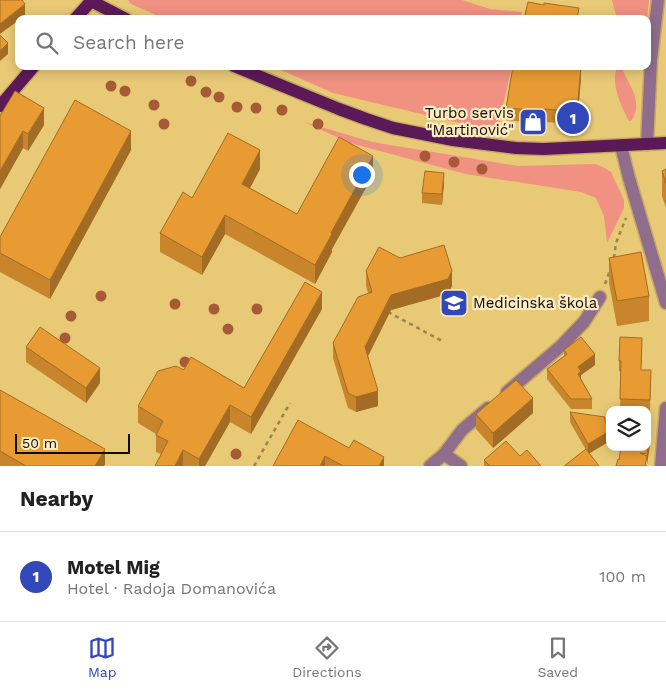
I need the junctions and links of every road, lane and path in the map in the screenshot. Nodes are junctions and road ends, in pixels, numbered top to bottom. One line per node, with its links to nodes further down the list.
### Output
1 (92, 0): 3 (main road); 4 (main road)
2 (658, 0): 5 (street)
3 (79, 15)
4 (119, 15)
5 (651, 52)
6 (31, 70): 9 (main road)
7 (244, 70): 12 (main road)
8 (650, 70): 11 (street)
9 (0, 106)
10 (666, 143): 11 (main road)
11 (646, 144): 12 (main road)
12 (620, 146): 13 (street)
13 (638, 208): 14 (path); 17 (street)
14 (614, 260)
15 (610, 269): 16 (path)
16 (600, 297): 22 (street)
17 (666, 302)
18 (388, 312): 19 (path)
19 (444, 342)
20 (290, 403): 23 (path)
21 (666, 408): 26 (street)
22 (444, 454): 24 (street); 25 (street)
23 (254, 466)
24 (430, 466)
25 (461, 466)
26 (661, 466)

